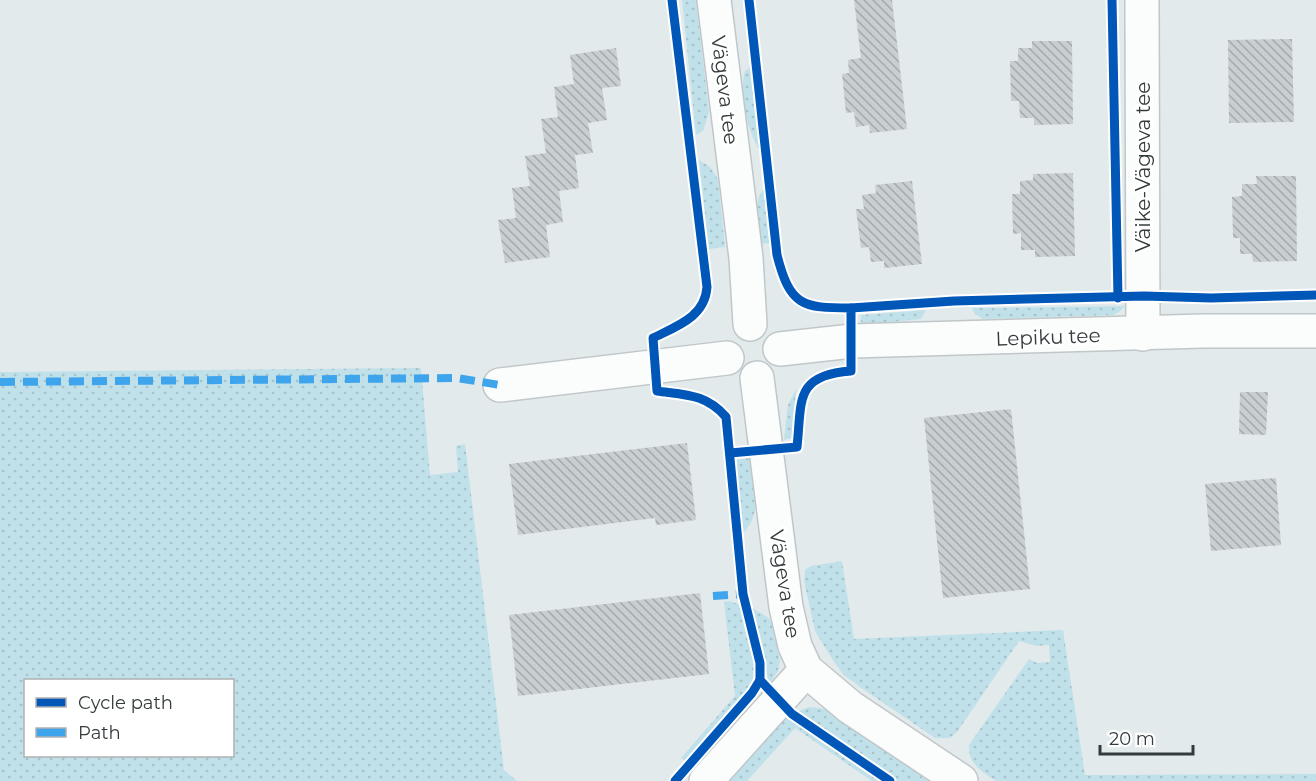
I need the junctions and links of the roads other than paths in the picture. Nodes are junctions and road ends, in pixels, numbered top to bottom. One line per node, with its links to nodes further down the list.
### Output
1 (714, 0): 3 (street, Vägeva tee)
2 (1142, 0): 5 (street, Väike-Vägeva tee)
3 (750, 324): 6 (street); 7 (street)
4 (1316, 331): 5 (street, Lepiku tee)
5 (1143, 334): 6 (street, Lepiku tee)
6 (780, 349): 8 (street)
7 (727, 358): 8 (street); 9 (street)
8 (757, 378): 10 (street, Vägeva tee)
9 (500, 386)
10 (806, 670): 11 (street); 12 (street, Vägeva tee)
11 (706, 781)
12 (961, 781)

